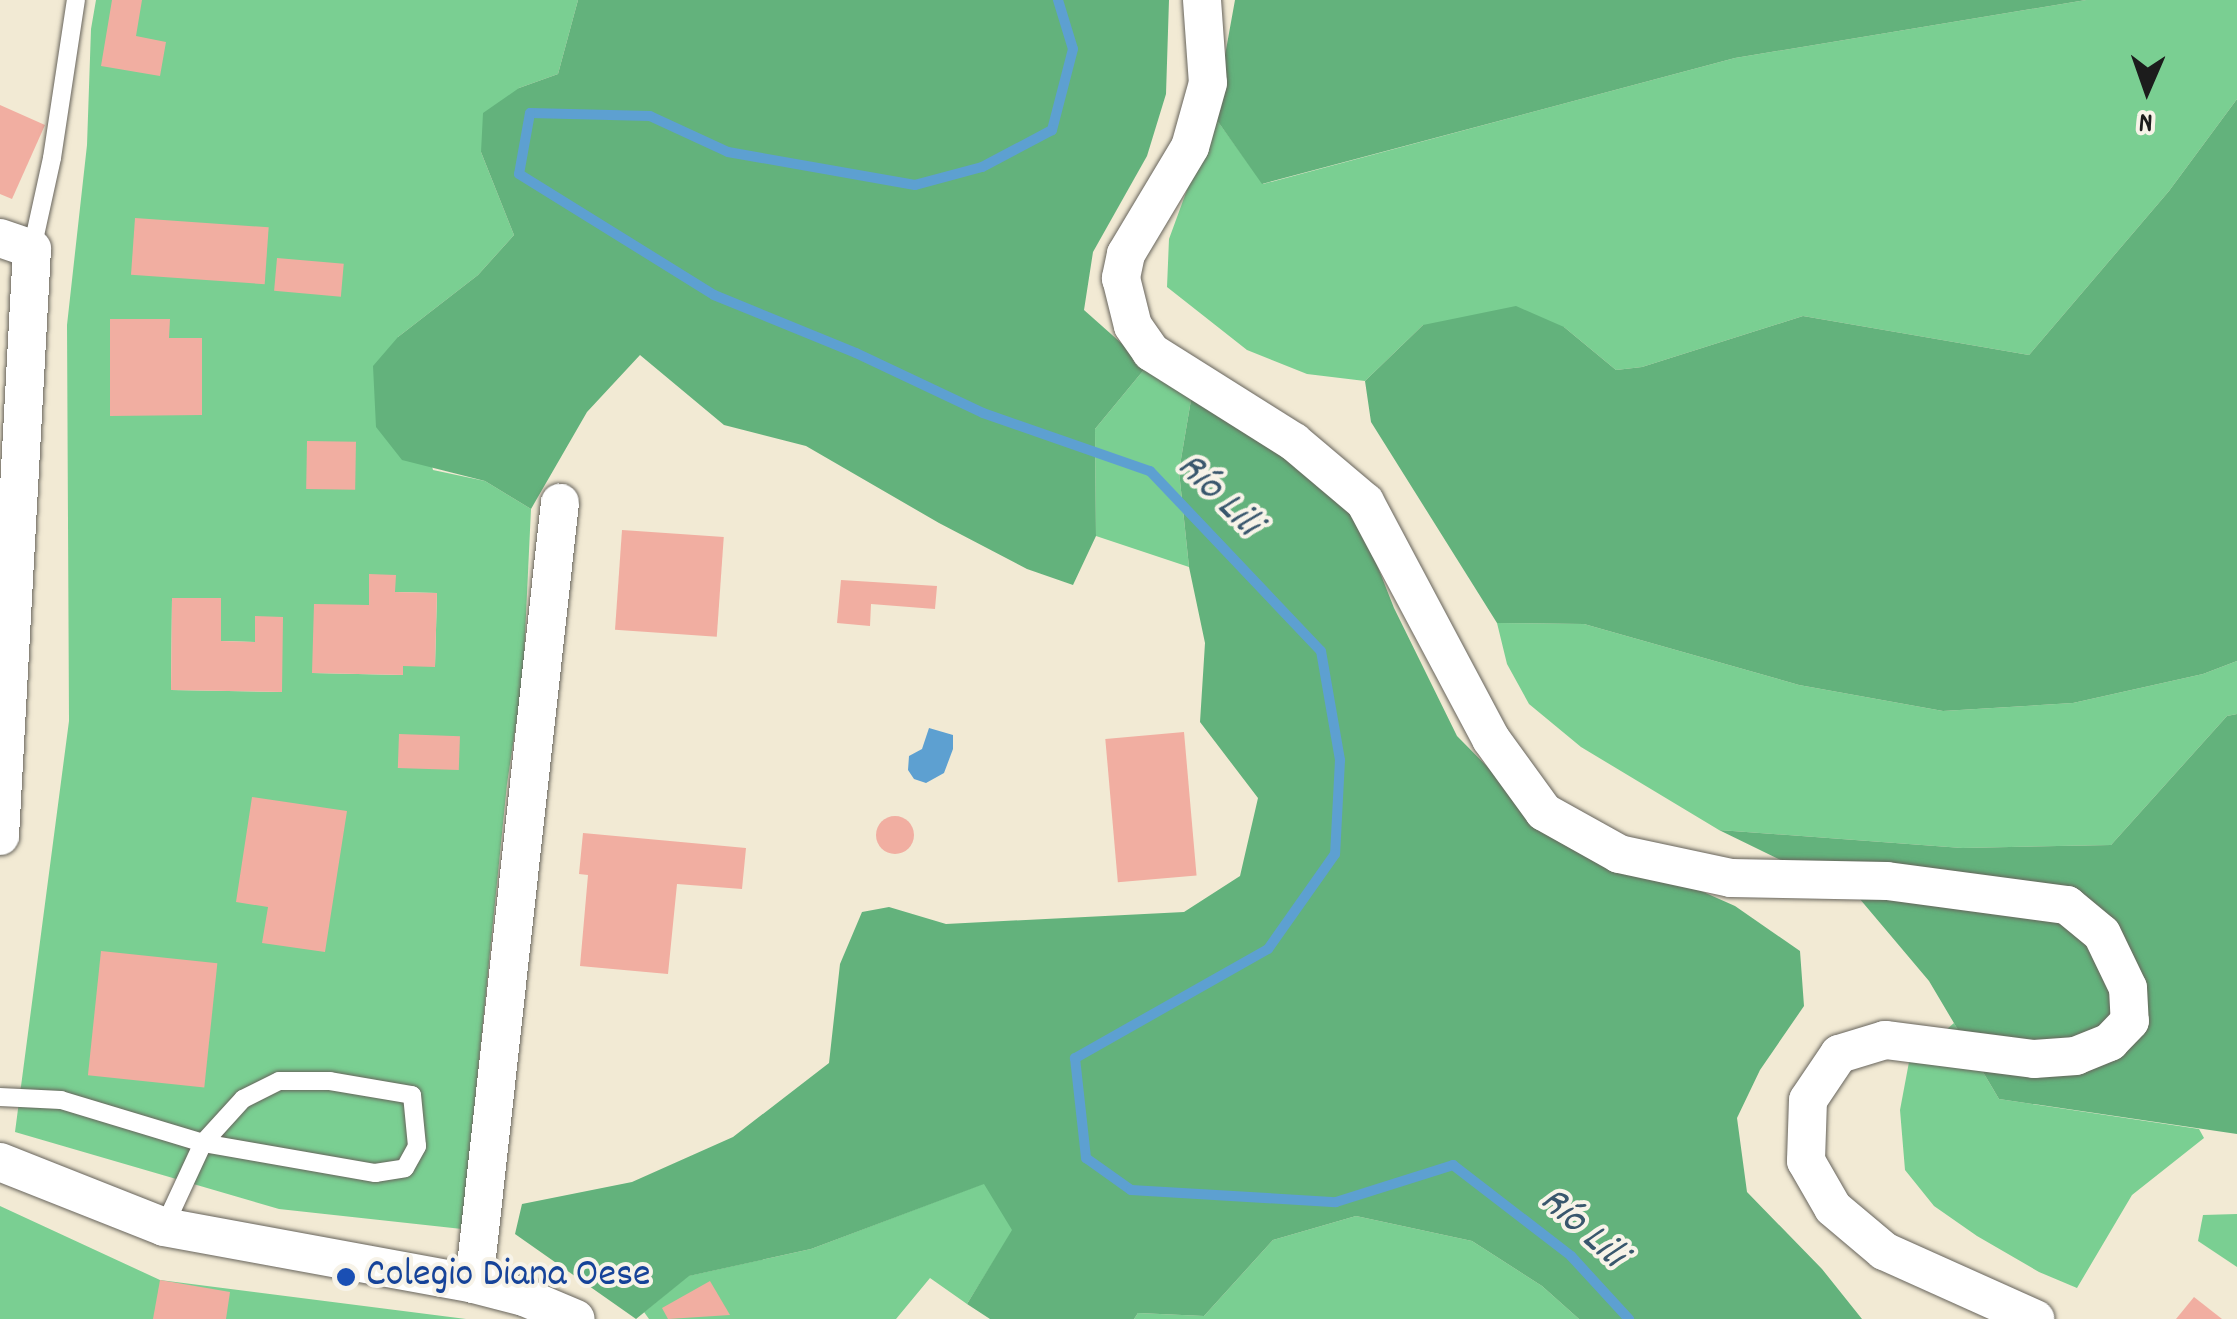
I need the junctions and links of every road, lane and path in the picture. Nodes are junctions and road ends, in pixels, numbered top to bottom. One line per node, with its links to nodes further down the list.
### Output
1 (76, 0): 3 (lane)
2 (1202, 0): 12 (street)
3 (16, 244): 5 (street)
4 (560, 503): 10 (street)
5 (0, 836)
6 (0, 1096): 7 (lane)
7 (203, 1143): 7 (lane); 9 (lane)
8 (0, 1162): 9 (street)
9 (164, 1227): 10 (street)
10 (474, 1284): 11 (street)
11 (576, 1319)
12 (2035, 1319)

